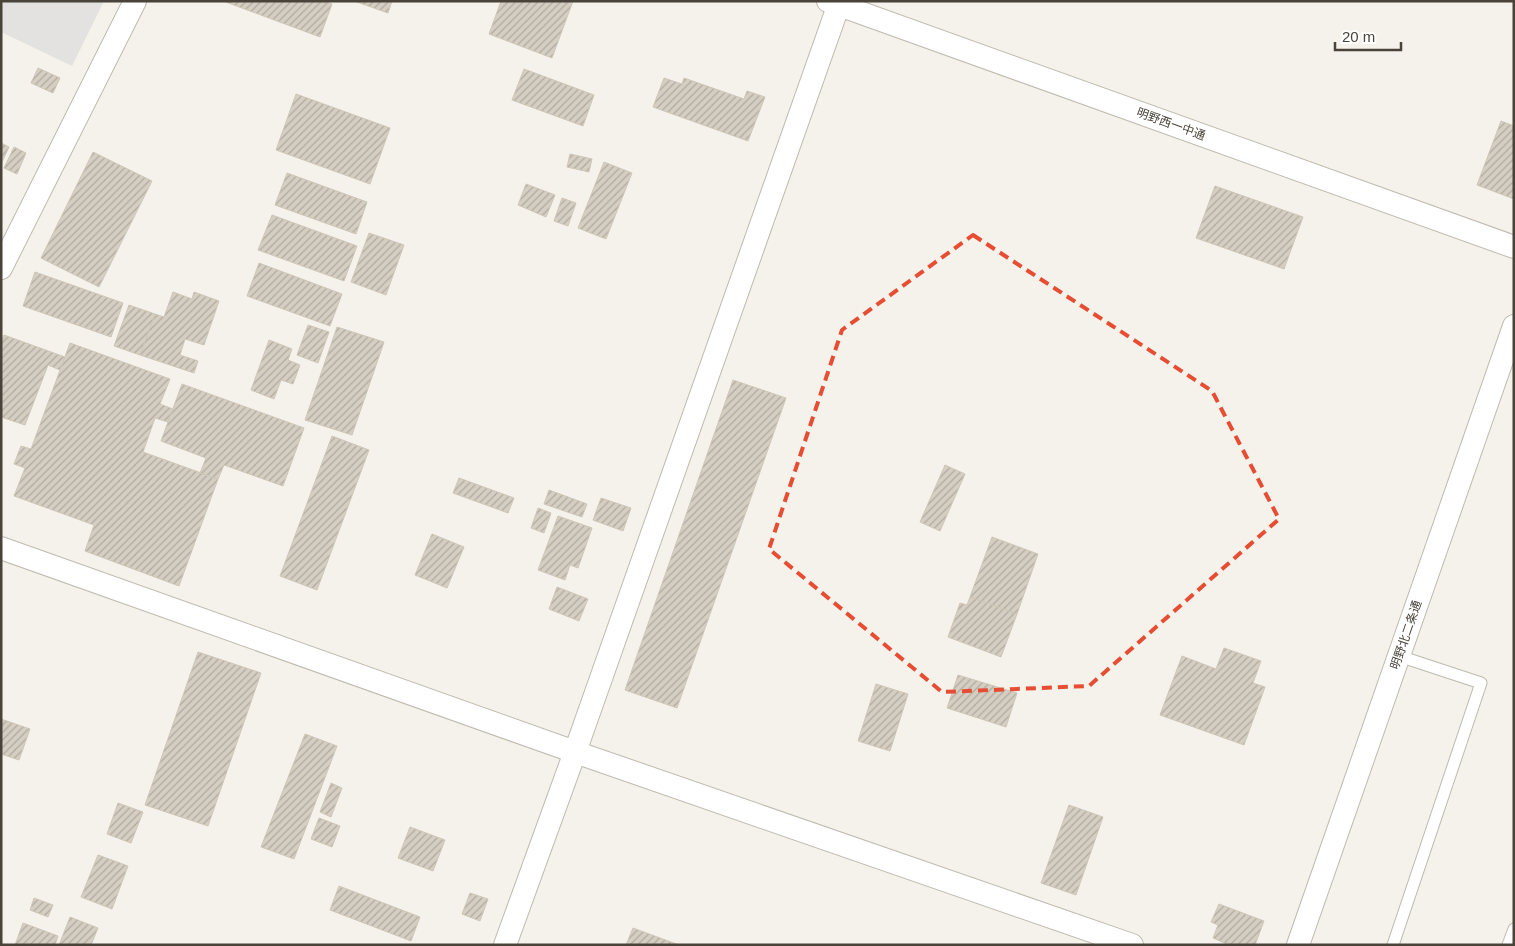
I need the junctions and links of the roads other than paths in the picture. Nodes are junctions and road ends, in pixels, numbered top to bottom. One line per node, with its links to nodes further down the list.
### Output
1 (135, 1): 4 (street)
2 (836, 2): 3 (street, 明野西一中通); 8 (street)
3 (1514, 248)
4 (1, 268)
5 (1514, 326): 7 (street, 明野北二条通)
6 (1, 548): 8 (street)
7 (1399, 656): 12 (street, 明野北二条通); 13 (lane)
8 (575, 752): 10 (street); 11 (street)
9 (1514, 929): 14 (lane)
10 (505, 945)
11 (1132, 945)
12 (1298, 945)
13 (1393, 945)
14 (1508, 945)

